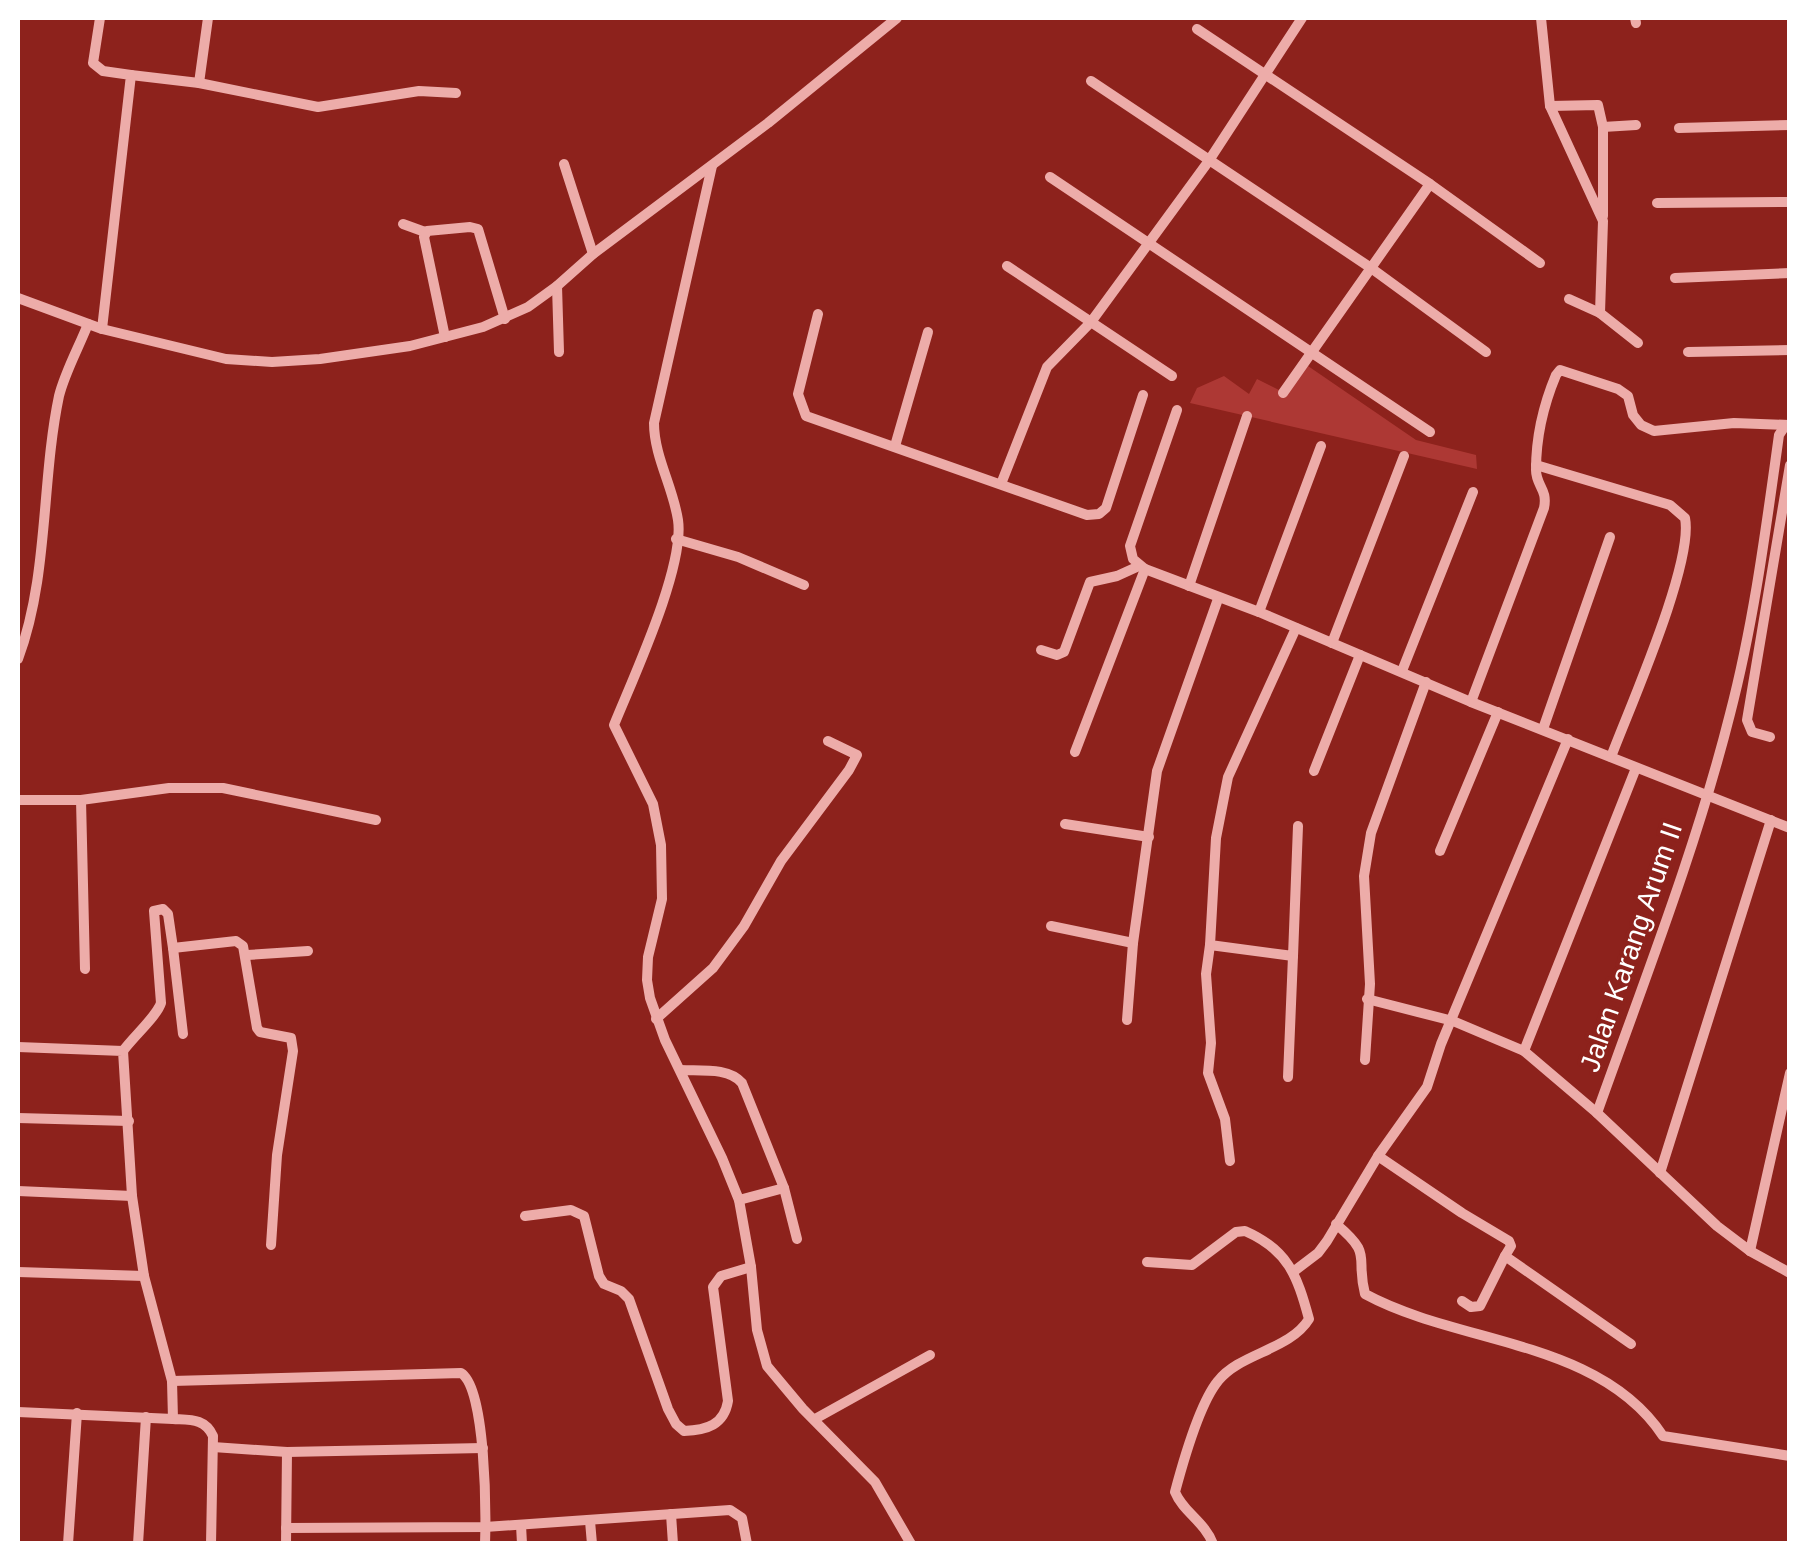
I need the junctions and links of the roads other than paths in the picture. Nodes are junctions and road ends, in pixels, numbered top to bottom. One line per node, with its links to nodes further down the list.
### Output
1 (100, 18): 10 (street)
2 (208, 18): 12 (street)
3 (874, 18): 8 (street)
4 (897, 18): 8 (street)
5 (1302, 18): 9 (street)
6 (1541, 18): 14 (street)
7 (1196, 29): 9 (street)
8 (879, 30): 21 (street)
9 (1266, 74): 19 (street); 23 (street)
10 (131, 75): 12 (street); 44 (street)
11 (1091, 81): 19 (street)
12 (199, 83): 13 (street)
13 (456, 93)
14 (1550, 106): 17 (street); 26 (street)
15 (1636, 125): 17 (street)
16 (1790, 125): 18 (street)
17 (1603, 127): 26 (street)
18 (1679, 128)
19 (1208, 162): 29 (street); 33 (street)
20 (564, 164): 30 (street)
21 (712, 166): 30 (street); 67 (street)
22 (1050, 177): 29 (street)
23 (1430, 184): 31 (street); 33 (street)
24 (1790, 202): 25 (street)
25 (1657, 203)
26 (1603, 222): 39 (street)
27 (403, 224): 28 (street)
28 (425, 232): 41 (street); 46 (street)
29 (1148, 244): 42 (street); 48 (street)
30 (593, 254): 36 (street)
31 (1540, 263)
32 (1008, 266): 42 (street)
33 (1371, 268): 48 (street); 51 (street)
34 (1790, 273): 35 (street)
35 (1676, 278)
36 (556, 286): 41 (street); 50 (street)
37 (18, 298): 43 (street)
38 (1569, 299): 39 (street)
39 (1600, 313): 47 (street)
40 (818, 314): 60 (street)
41 (505, 319): 46 (street)
42 (1092, 322): 53 (street); 65 (street)
43 (88, 324): 44 (street); 78 (street)
44 (102, 329): 46 (street)
45 (928, 332): 60 (street)
46 (445, 337)
47 (1638, 343)
48 (1313, 350): 54 (street); 59 (street)
49 (1790, 350): 52 (street)
50 (558, 352)
51 (1486, 352)
52 (1688, 352)
53 (1172, 376)
54 (1283, 393)
55 (1143, 395): 65 (street)
56 (1176, 410): 69 (street)
57 (1247, 416): 71 (street)
58 (1787, 426): 63 (street); 91 (street, Jalan Karang Arum II)
59 (1430, 432)
60 (896, 446): 65 (street)
61 (1321, 446): 73 (street)
62 (1404, 456): 75 (street)
63 (1536, 465): 81 (street); 88 (street)
64 (1790, 465): 84 (street)
65 (1001, 484)
66 (1473, 492): 79 (street)
67 (677, 532): 70 (street); 110 (street)
68 (1610, 537): 83 (street)
69 (1142, 567): 71 (street); 76 (street); 87 (street)
70 (804, 585)
71 (1189, 586): 72 (street)
72 (1218, 599): 73 (street); 99 (street)
73 (1259, 612): 74 (street)
74 (1296, 628): 75 (street); 103 (street)
75 (1332, 643): 77 (street)
76 (1041, 650)
77 (1360, 655): 79 (street); 90 (street)
78 (18, 659)
79 (1402, 671): 80 (street)
80 (1426, 682): 81 (street); 109 (street)
81 (1471, 702): 82 (street)
82 (1498, 712): 83 (street); 100 (street)
83 (1543, 728): 85 (street)
84 (1770, 737)
85 (1568, 739): 88 (street); 112 (street)
86 (828, 741): 110 (street)
87 (1075, 752)
88 (1611, 757): 89 (street)
89 (1636, 768): 91 (street); 116 (street)
90 (1314, 770)
91 (1706, 796): 95 (street); 121 (street, Jalan Karang Arum II)
92 (18, 800): 93 (street)
93 (81, 800): 94 (street); 108 (street)
94 (376, 820)
95 (1771, 820): 98 (street); 126 (street)
96 (1065, 824): 99 (street)
97 (1298, 826): 107 (street)
98 (1790, 828)
99 (1149, 836): 102 (street)
100 (1440, 851)
101 (1051, 926): 102 (street)
102 (1133, 944): 111 (street)
103 (1210, 944): 107 (street); 125 (street)
104 (173, 948): 106 (street); 113 (street); 115 (street)
105 (308, 952): 106 (street)
106 (247, 955): 134 (street)
107 (1293, 956): 120 (street)
108 (85, 969)
109 (1368, 999): 112 (street); 117 (street)
110 (656, 1019): 118 (street)
111 (1127, 1020)
112 (1453, 1021): 116 (street); 124 (street)
113 (183, 1034)
114 (18, 1048): 115 (street)
115 (122, 1051): 123 (street)
116 (1524, 1052): 121 (street)
117 (1365, 1060)
118 (680, 1070): 127 (street); 130 (street)
119 (1790, 1073): 135 (street)
120 (1288, 1077)
121 (1597, 1113): 126 (street)
122 (18, 1118): 123 (street)
123 (129, 1121): 129 (street)
124 (1378, 1156): 132 (street); 136 (street)
125 (1230, 1162)
126 (1660, 1173): 135 (street)
127 (784, 1188): 130 (street); 133 (street)
128 (18, 1191): 129 (street)
129 (132, 1196): 142 (street)
130 (740, 1200): 138 (street)
131 (525, 1216): 138 (street)
132 (1336, 1224): 140 (street); 155 (street)
133 (797, 1240)
134 (270, 1245)
135 (1750, 1251): 141 (street)
136 (1505, 1256): 143 (street); 144 (street)
137 (1147, 1262): 140 (street)
138 (752, 1267): 151 (street)
139 (18, 1272): 142 (street)
140 (1293, 1272): 171 (street)
141 (1790, 1273)
142 (144, 1276): 146 (street)
143 (1462, 1300)
144 (1631, 1344)
145 (930, 1355): 151 (street)
146 (172, 1381): 150 (street); 153 (street)
147 (18, 1412): 148 (street)
148 (77, 1413): 149 (street); 161 (street)
149 (146, 1417): 150 (street); 162 (street)
150 (173, 1418): 152 (street)
151 (815, 1419): 170 (street)
152 (213, 1447): 154 (street); 163 (street)
153 (483, 1448): 154 (street); 159 (street)
154 (287, 1452): 160 (street)
155 (1790, 1456)
156 (671, 1514): 157 (street); 168 (street); 169 (street)
157 (590, 1520): 158 (street); 167 (street)
158 (521, 1525): 159 (street); 166 (street)
159 (485, 1527): 160 (street); 165 (street)
160 (286, 1528): 164 (street)
161 (68, 1544)
162 (138, 1544)
163 (211, 1544)
164 (286, 1544)
165 (484, 1544)
166 (522, 1544)
167 (592, 1544)
168 (673, 1544)
169 (747, 1544)
170 (910, 1544)
171 (1213, 1544)

